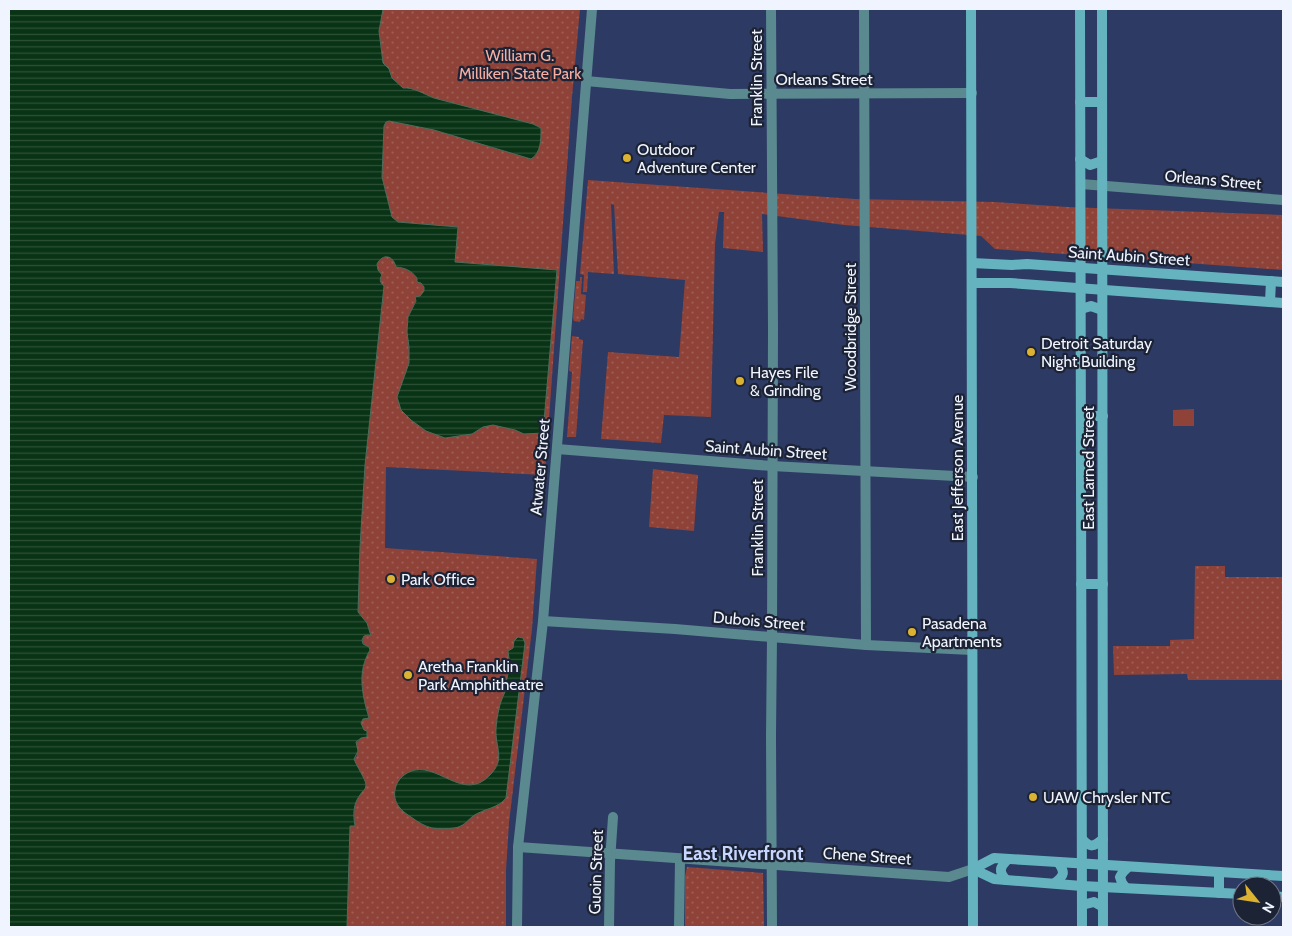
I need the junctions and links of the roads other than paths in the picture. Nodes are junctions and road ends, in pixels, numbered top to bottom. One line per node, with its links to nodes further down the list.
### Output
1 (592, 9): 7 (street, Atwater Street)
2 (771, 9): 10 (street, Franklin Street)
3 (864, 9): 8 (street, Woodbridge Street)
4 (971, 9): 9 (street, East Jefferson Avenue)
5 (1080, 9): 11 (street, East Larned Street)
6 (1102, 9): 12 (street, East Larned Street)
7 (586, 81): 10 (street, Orleans Street); 38 (street, Atwater Street)
8 (864, 93): 9 (street, Orleans Street); 10 (street, Orleans Street); 40 (street, Woodbridge Street)
9 (972, 93): 18 (street, East Jefferson Avenue)
10 (772, 94): 39 (street, Franklin Street)
11 (1080, 102): 12 (street); 13 (street, East Larned Street)
12 (1102, 102): 14 (street, East Larned Street)
13 (1080, 159): 14 (street); 15 (street, East Larned Street)
14 (1102, 161): 16 (street, East Larned Street)
15 (1081, 184): 16 (street, Orleans Street); 21 (street, East Larned Street)
16 (1102, 186): 17 (street, Orleans Street); 22 (street, East Larned Street)
17 (1283, 200)
18 (972, 263): 19 (street, Saint Aubin Street); 26 (street, East Jefferson Avenue)
19 (1004, 264): 20 (street, Saint Aubin Street); 27 (street)
20 (1061, 267): 21 (street, Saint Aubin Street); 28 (street)
21 (1081, 268): 22 (street, Saint Aubin Street); 29 (street, East Larned Street)
22 (1102, 269): 23 (street, Saint Aubin Street); 30 (street, East Larned Street)
23 (1124, 271): 24 (street, Saint Aubin Street); 31 (street)
24 (1272, 281): 25 (street, Saint Aubin Street); 32 (street)
25 (1283, 282)
26 (972, 283): 27 (street); 41 (street, East Jefferson Avenue)
27 (1004, 283): 28 (street)
28 (1058, 286): 29 (street)
29 (1081, 288): 30 (street); 34 (street, East Larned Street)
30 (1102, 290): 31 (street); 35 (street, East Larned Street)
31 (1123, 292): 32 (street)
32 (1270, 302): 33 (street)
33 (1283, 303)
34 (1081, 309): 35 (street); 36 (street, East Larned Street)
35 (1102, 310): 37 (street, East Larned Street)
36 (1081, 416): 37 (street); 42 (street, East Larned Street)
37 (1103, 416): 43 (street, East Larned Street)
38 (557, 449): 39 (street, Saint Aubin Street); 44 (street, Atwater Street)
39 (772, 466): 40 (street, Saint Aubin Street); 45 (street, Franklin Street)
40 (866, 471): 41 (street, Saint Aubin Street); 46 (street, Woodbridge Street)
41 (973, 477): 47 (street, East Jefferson Avenue)
42 (1082, 584): 43 (street); 49 (street, East Larned Street)
43 (1103, 584): 50 (street, East Larned Street)
44 (543, 621): 45 (street, Dubois Street); 51 (street, Atwater Street)
45 (772, 637): 46 (street, Dubois Street); 58 (street, Franklin Street)
46 (866, 644): 47 (street, Dubois Street)
47 (972, 650): 60 (street, East Jefferson Avenue)
48 (612, 818): 52 (street, Guoin Street)
49 (1082, 839): 50 (street); 56 (street, East Larned Street)
50 (1103, 839): 57 (street, East Larned Street)
51 (518, 847): 52 (street, Chene Street); 72 (street, Atwater Street)
52 (610, 854): 53 (street, Chene Street); 73 (street, Guoin Street)
53 (680, 859): 58 (street, Chene Street); 74 (street)
54 (1008, 859): 55 (street, Chene Street); 60 (street, Chene Street); 63 (street)
55 (1058, 862): 56 (street, Chene Street); 64 (street)
56 (1082, 864): 57 (street, Chene Street); 65 (street, East Larned Street)
57 (1103, 864): 59 (street, Chene Street); 66 (street, East Larned Street)
58 (772, 865): 60 (street, Chene Street); 75 (street, Franklin Street)
59 (1128, 867): 61 (street, Chene Street); 67 (street)
60 (973, 869): 63 (street); 76 (street, East Jefferson Avenue)
61 (1219, 872): 62 (street, Chene Street); 68 (street)
62 (1283, 876)
63 (1006, 880): 64 (street)
64 (1056, 883): 65 (street)
65 (1082, 886): 66 (street); 70 (street, East Larned Street)
66 (1103, 886): 67 (street); 71 (street, East Larned Street)
67 (1126, 888): 68 (street)
68 (1218, 893): 69 (street)
69 (1232, 894)
70 (1082, 905): 71 (street); 77 (street, East Larned Street)
71 (1103, 907): 78 (street, East Larned Street)
72 (516, 927)
73 (609, 927)
74 (680, 927)
75 (772, 927)
76 (973, 927)
77 (1082, 927)
78 (1103, 927)

